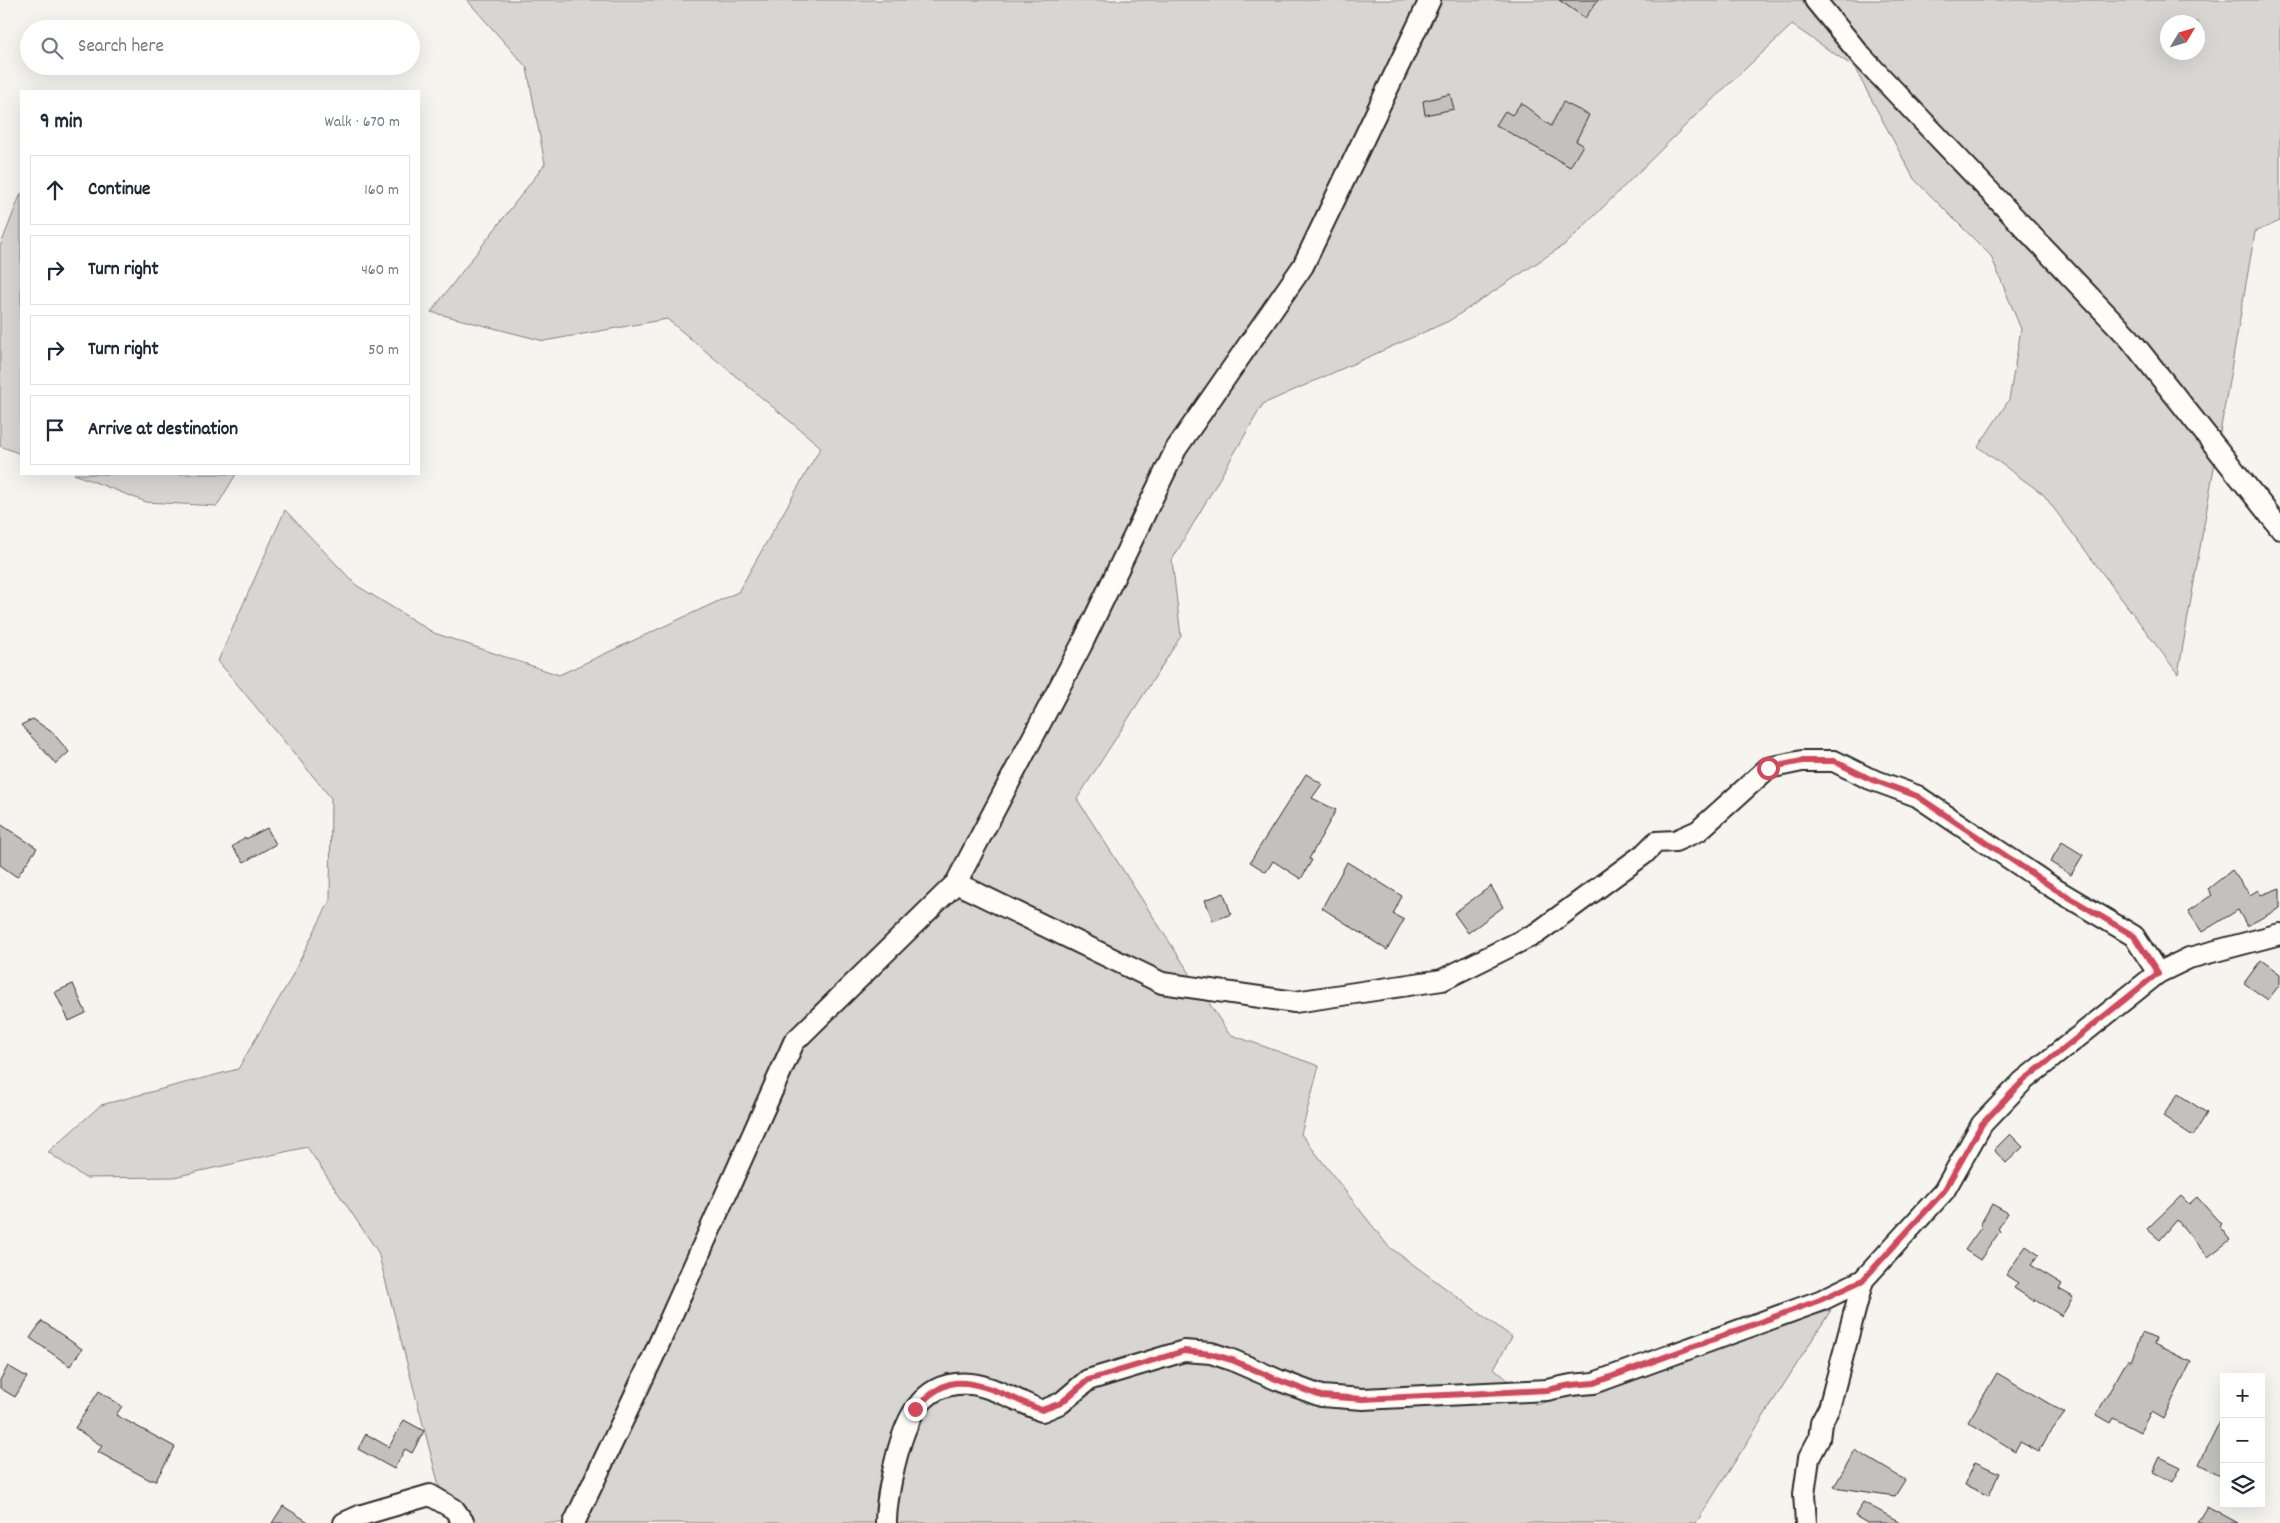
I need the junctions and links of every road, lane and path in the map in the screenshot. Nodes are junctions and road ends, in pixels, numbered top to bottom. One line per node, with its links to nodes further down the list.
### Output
1 (1430, 0): 4 (street)
2 (1815, 0): 3 (street)
3 (2280, 528)
4 (956, 883): 6 (street); 10 (street)
5 (2280, 934): 6 (street)
6 (2158, 973): 7 (street)
7 (1863, 1280): 11 (street); 12 (street)
8 (344, 1523): 9 (street)
9 (464, 1523)
10 (574, 1523)
11 (886, 1523)
12 (1806, 1523)

